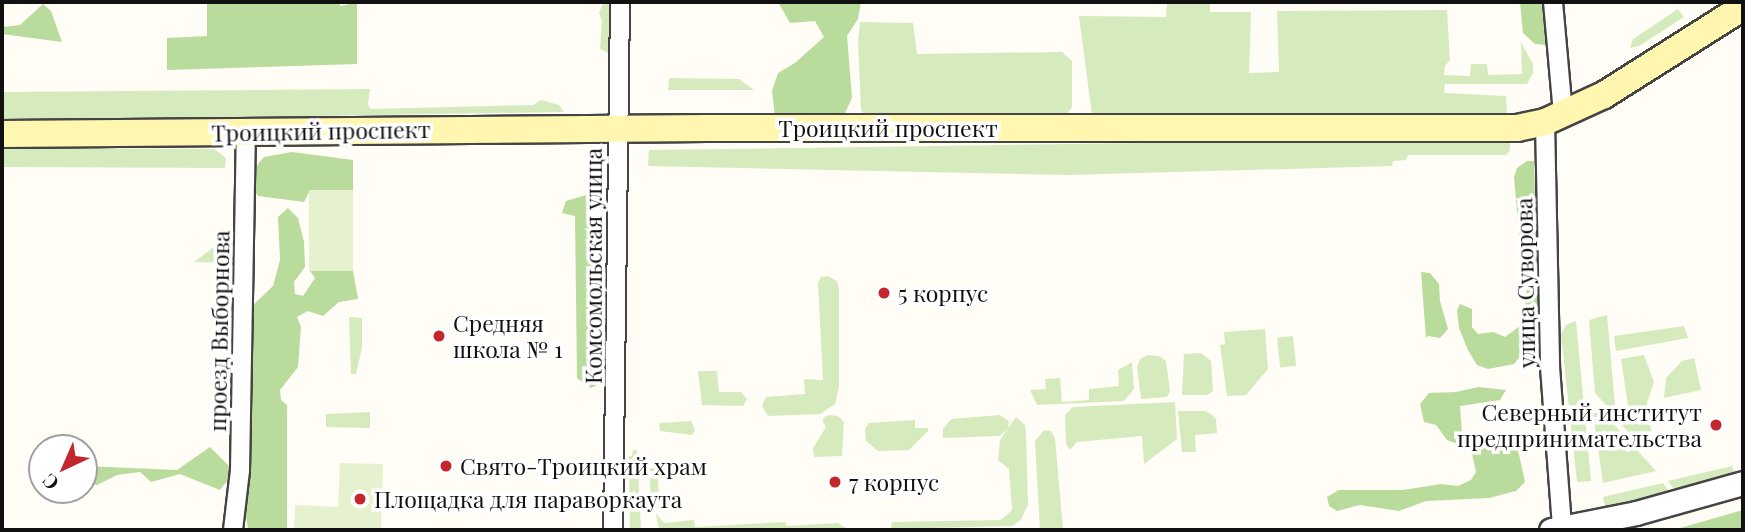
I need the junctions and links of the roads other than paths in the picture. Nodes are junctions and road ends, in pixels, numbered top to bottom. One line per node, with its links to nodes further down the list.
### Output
1 (620, 2): 5 (street, Комсомольская улица)
2 (1553, 2): 4 (street, улица Суворова)
3 (1743, 7): 4 (main road, Троицкий проспект)
4 (1554, 118): 5 (main road, Троицкий проспект); 9 (street, улица Суворова)
5 (619, 129): 6 (main road, Троицкий проспект); 11 (street, Комсомольская улица)
6 (246, 132): 7 (main road, Троицкий проспект); 10 (street, проезд Выборнова)
7 (2, 134)
8 (1743, 483): 9 (street)
9 (1557, 529)
10 (233, 530)
11 (613, 530)

